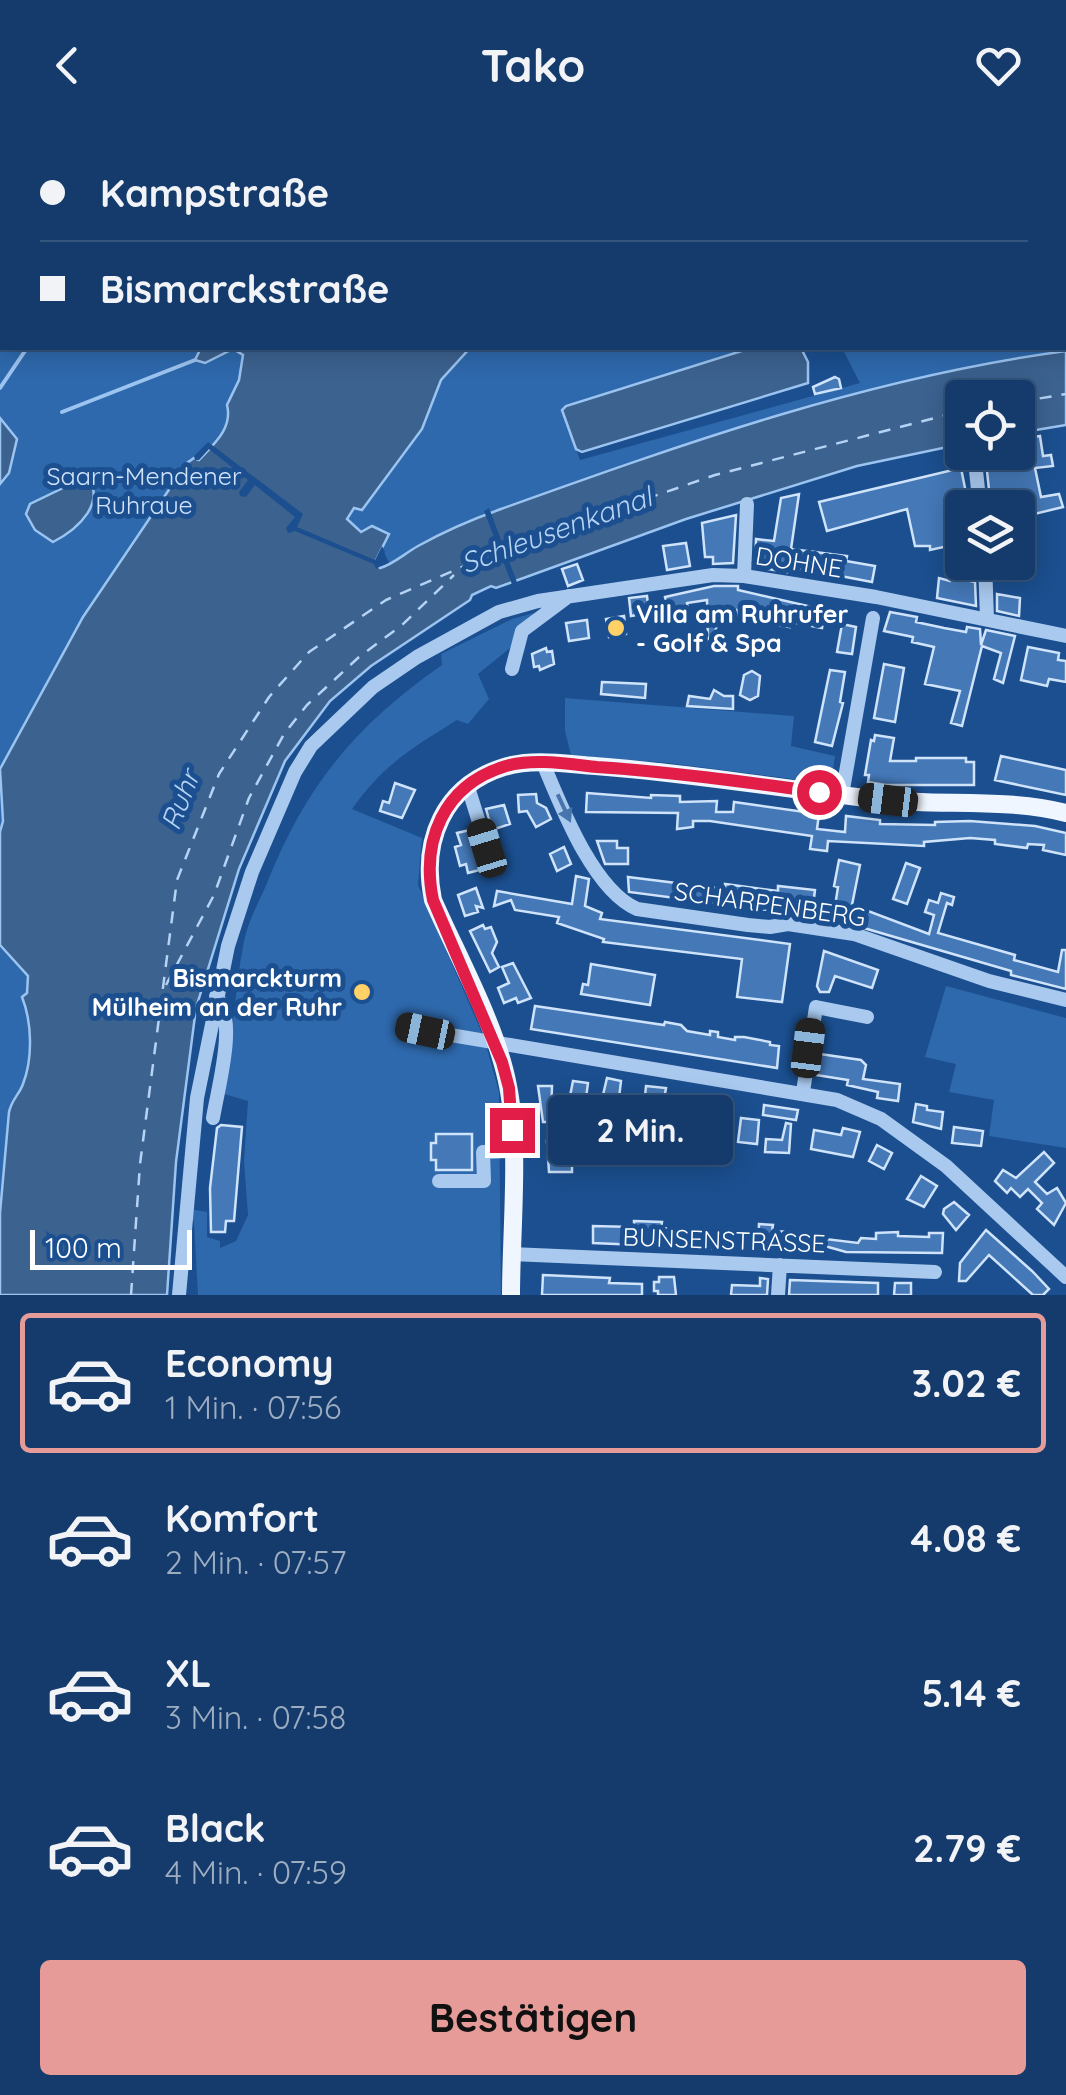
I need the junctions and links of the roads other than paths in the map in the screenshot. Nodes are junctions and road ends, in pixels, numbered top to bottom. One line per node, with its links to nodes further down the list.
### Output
1 (747, 504): 2 (street)
2 (744, 576): 4 (street, DOHNE); 6 (street, DOHNE)
3 (986, 580): 6 (street)
4 (570, 596): 8 (street); 14 (street, DOHNE)
5 (874, 618): 11 (street)
6 (987, 620): 7 (street, DOHNE)
7 (1066, 636)
8 (512, 668)
9 (542, 763): 10 (main road); 11 (main road); 15 (street, SCHARPENBERG, one-way to 15)
10 (468, 787): 13 (street); 18 (main road)
11 (842, 795): 12 (main road)
12 (1066, 813)
13 (487, 848)
14 (216, 996): 20 (street); 27 (street, DOHNE)
15 (1066, 1000)
16 (867, 1016): 19 (street)
17 (403, 1027): 18 (street)
18 (496, 1045): 19 (street); 21 (main road)
19 (803, 1092): 26 (street)
20 (214, 1118)
21 (512, 1150): 22 (street); 23 (main road)
22 (439, 1181)
23 (511, 1254): 24 (street, BUNSENSTRASSE); 28 (main road)
24 (780, 1265): 25 (street, BUNSENSTRASSE); 29 (street)
25 (935, 1272)
26 (1066, 1277)
27 (179, 1295)
28 (511, 1295)
29 (778, 1295)

